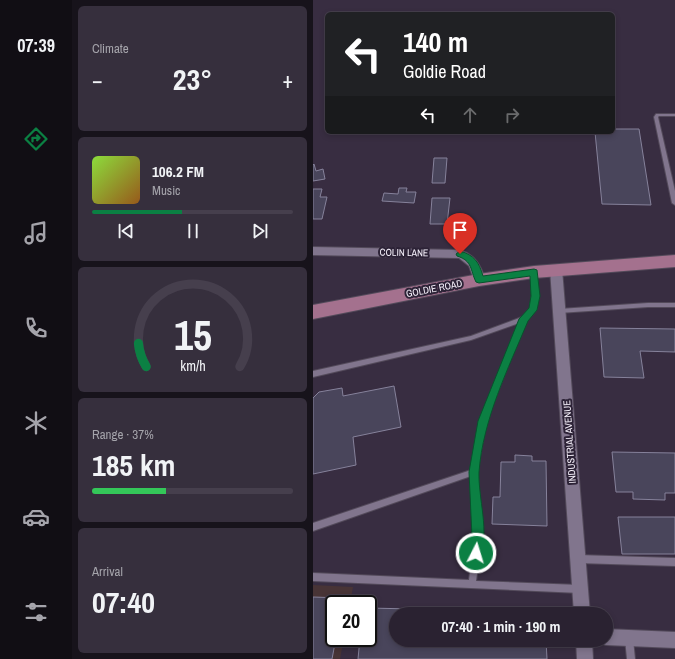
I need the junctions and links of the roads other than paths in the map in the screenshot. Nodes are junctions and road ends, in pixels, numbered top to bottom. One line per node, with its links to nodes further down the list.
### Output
1 (675, 115): 2 (lane)
2 (675, 203)
3 (313, 251): 7 (street, COLIN LANE)
4 (675, 261): 5 (street, GOLDIE ROAD)
5 (556, 269): 6 (street, GOLDIE ROAD); 9 (street, INDUSTRIAL AVENUE)
6 (534, 272): 7 (street, GOLDIE ROAD); 11 (lane)
7 (479, 280): 10 (street, GOLDIE ROAD)
8 (675, 305): 9 (lane)
9 (559, 311): 15 (street, INDUSTRIAL AVENUE)
10 (313, 312)
11 (524, 319): 12 (lane); 13 (lane)
12 (313, 374)
13 (474, 472): 14 (lane); 18 (lane)
14 (313, 527)
15 (578, 559): 16 (lane); 19 (street, INDUSTRIAL AVENUE)
16 (675, 562)
17 (313, 577): 18 (lane)
18 (472, 584): 19 (lane)
19 (580, 589): 20 (street, INDUSTRIAL AVENUE)
20 (581, 607)
21 (613, 638): 22 (street)
22 (629, 640): 23 (street); 26 (lane)
23 (675, 640)
24 (584, 647): 25 (street)
25 (585, 659)
26 (631, 659)

